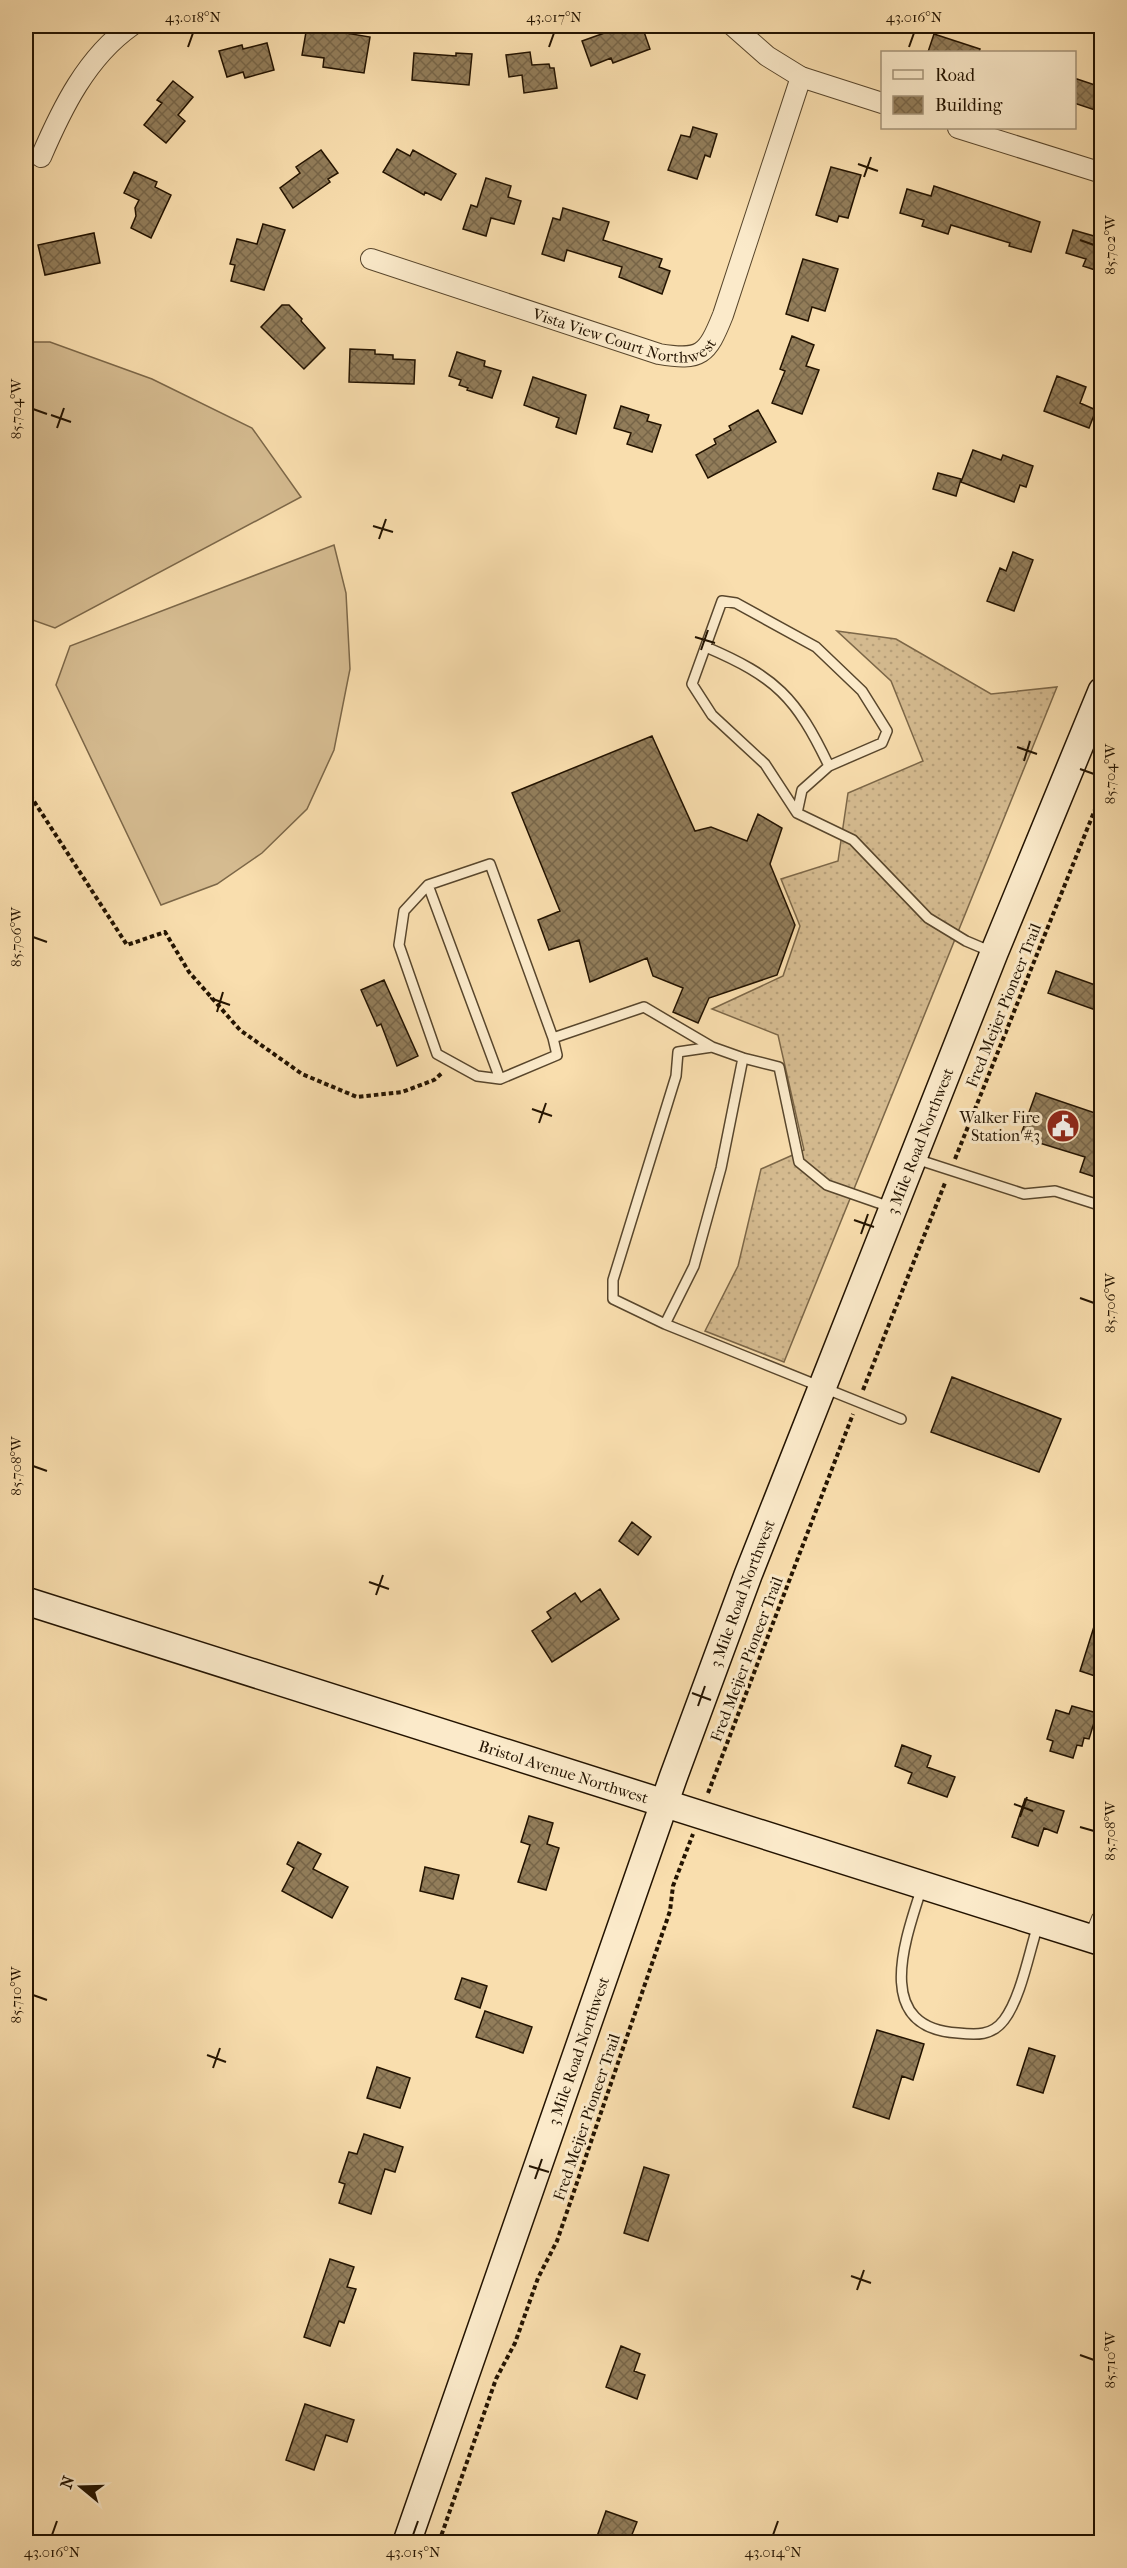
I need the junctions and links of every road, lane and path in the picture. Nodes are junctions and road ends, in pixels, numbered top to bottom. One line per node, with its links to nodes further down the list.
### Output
1 (131, 26): 6 (street)
2 (733, 26): 3 (street)
3 (801, 77): 4 (street); 8 (street, Vista View Court Northwest)
4 (881, 103)
5 (961, 129): 7 (street)
6 (41, 157)
7 (1101, 173)
8 (371, 259)
9 (706, 647): 13 (lane); 13 (lane); 16 (lane)
10 (32, 654): 11 (path)
11 (26, 660)
12 (1101, 691): 18 (main road, 3 Mile Road Northwest)
13 (830, 766): 16 (lane)
14 (26, 789): 22 (path)
15 (1101, 792): 25 (path, Fred Meijer Pioneer Trail)
16 (797, 813): 18 (lane)
17 (428, 885): 19 (lane); 22 (lane); 23 (lane)
18 (994, 953): 24 (main road, 3 Mile Road Northwest)
19 (553, 1038): 20 (lane); 23 (lane)
20 (712, 1047): 21 (lane); 28 (lane)
21 (742, 1058): 27 (lane); 28 (lane)
22 (452, 1062): 23 (lane)
23 (500, 1079)
24 (914, 1158): 25 (lane); 27 (main road, 3 Mile Road Northwest)
25 (950, 1170): 26 (lane); 30 (path, Fred Meijer Pioneer Trail)
26 (1101, 1206)
27 (893, 1208): 29 (main road, 3 Mile Road Northwest)
28 (665, 1324): 29 (lane)
29 (824, 1387): 30 (lane); 33 (main road, 3 Mile Road Northwest)
30 (858, 1401): 31 (lane); 34 (path, Fred Meijer Pioneer Trail)
31 (901, 1419)
32 (26, 1601): 33 (main road, Bristol Avenue Northwest)
33 (665, 1804): 34 (main road, Bristol Avenue Northwest); 38 (main road, 3 Mile Road Northwest)
34 (700, 1814): 35 (main road, Bristol Avenue Northwest); 39 (path, Fred Meijer Pioneer Trail)
35 (923, 1885): 36 (main road, Bristol Avenue Northwest); 36 (lane)
36 (1039, 1922): 37 (main road, Bristol Avenue Northwest)
37 (1099, 1934)
38 (407, 2542)
39 (439, 2542)

